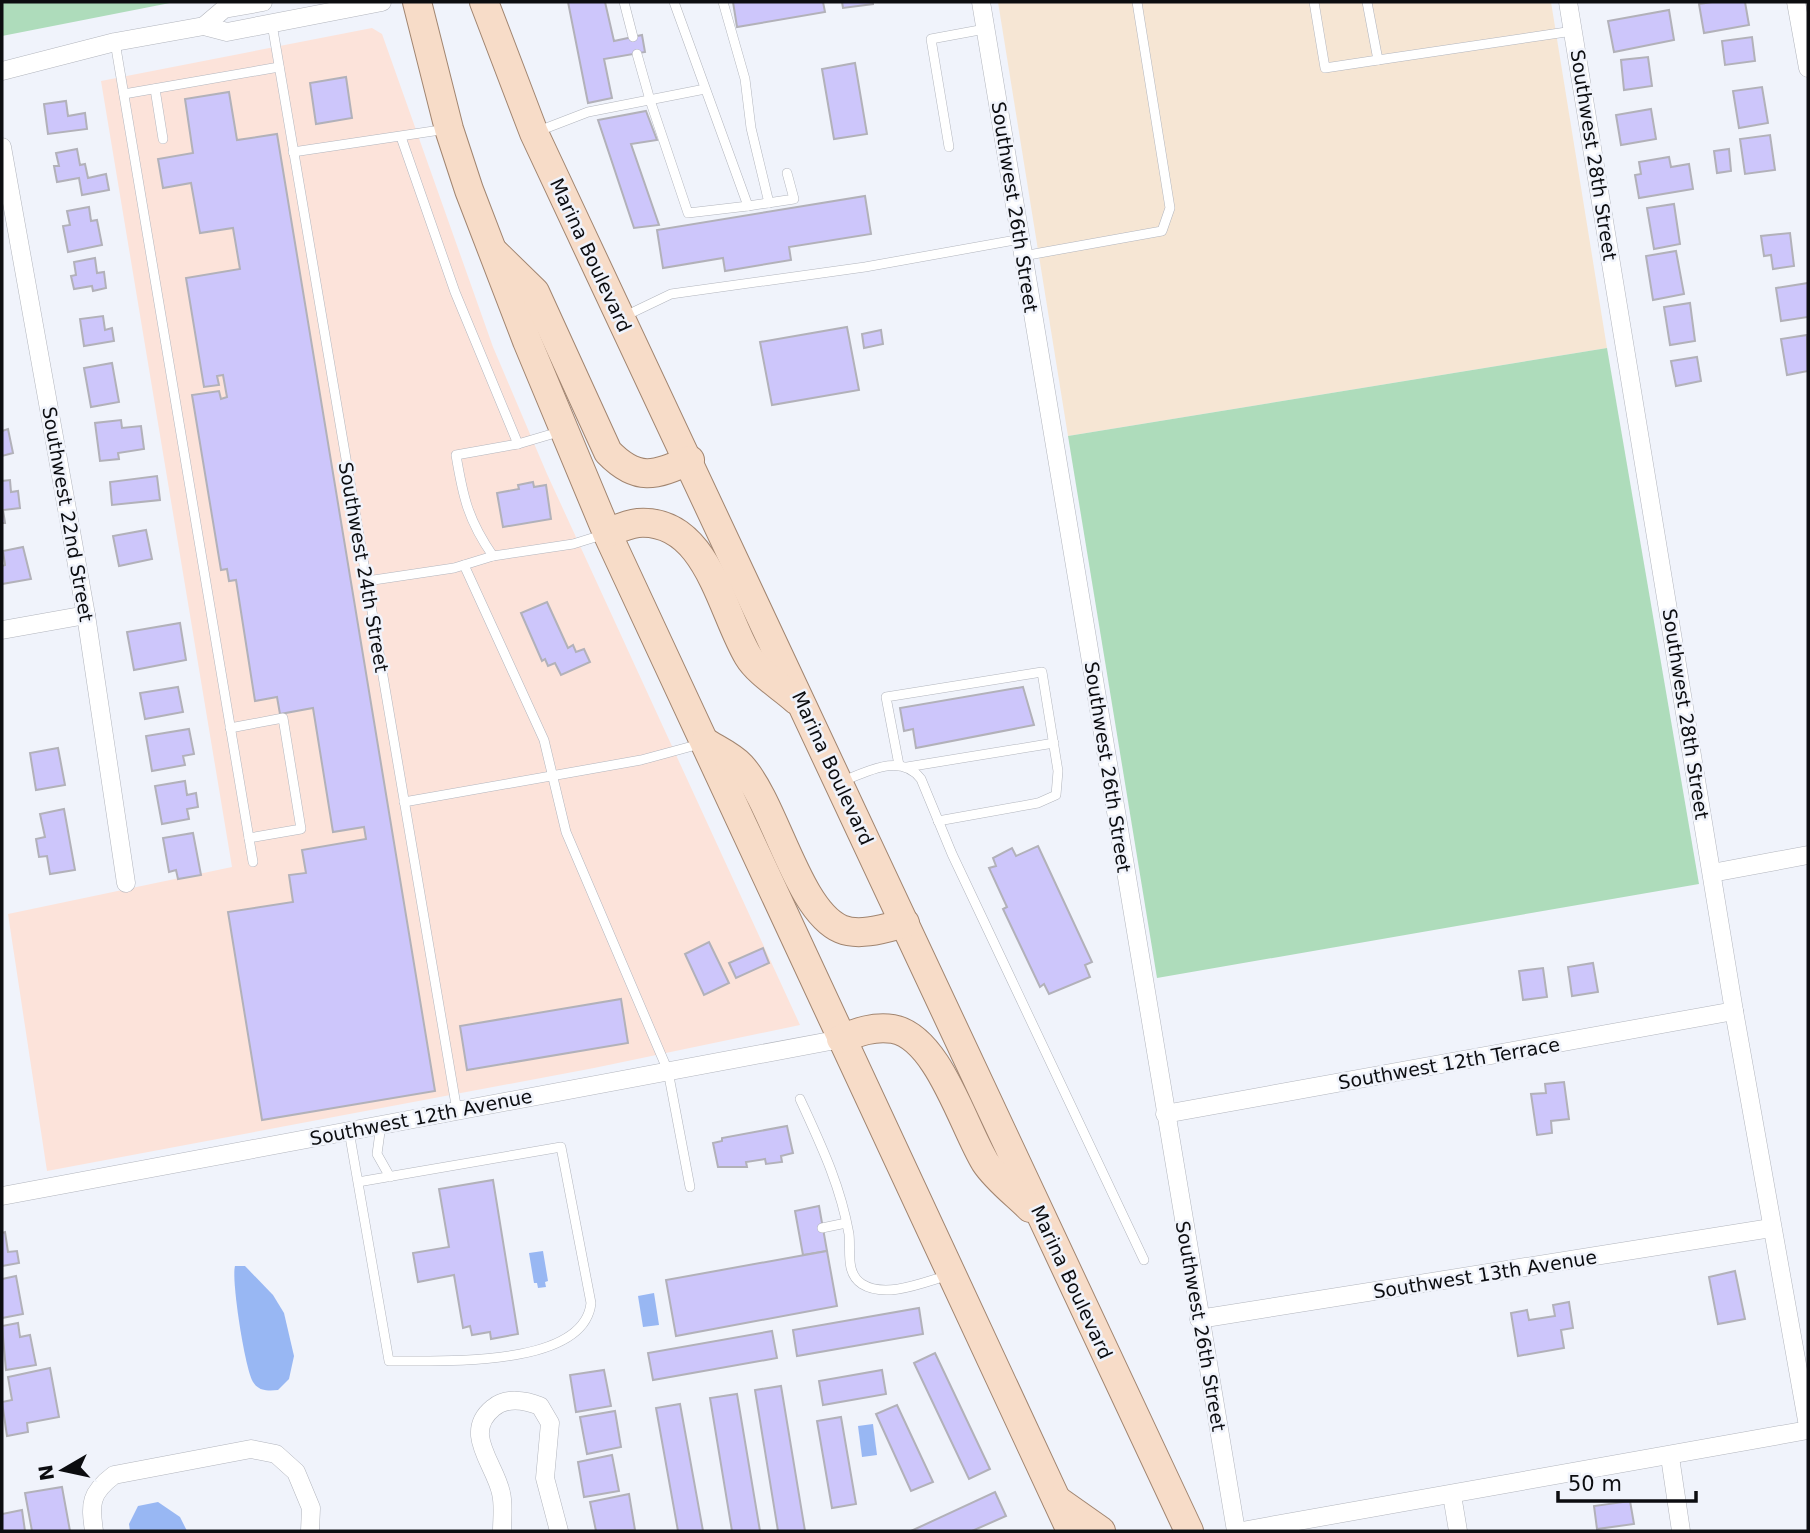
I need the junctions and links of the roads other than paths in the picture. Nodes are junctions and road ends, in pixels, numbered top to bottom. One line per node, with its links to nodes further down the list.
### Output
1 (263, 2): 15 (street)
2 (382, 2): 14 (street)
3 (417, 2): 29 (main road)
4 (484, 2): 30 (main road, Marina Boulevard)
5 (624, 2): 18 (lane)
6 (674, 2): 26 (lane)
7 (723, 2): 37 (lane)
8 (981, 2): 16 (street, Southwest 26th Street)
9 (1137, 2): 39 (lane)
10 (1314, 2): 21 (lane)
11 (1367, 2): 21 (lane)
12 (1568, 2): 17 (street, Southwest 28th Street)
13 (1796, 2): 23 (street)
14 (272, 24): 15 (street); 22 (lane, Southwest 24th Street)
15 (204, 26): 19 (street)
16 (985, 29): 34 (lane); 39 (street, Southwest 26th Street)
17 (1573, 31): 21 (lane); 63 (street, Southwest 28th Street)
18 (633, 37)
19 (115, 42): 24 (street); 27 (lane)
20 (637, 54): 28 (lane)
21 (1378, 60)
22 (279, 67): 25 (lane); 35 (lane, Southwest 24th Street)
23 (1808, 68)
24 (2, 71)
25 (155, 89): 27 (lane); 32 (lane)
26 (705, 89): 28 (lane); 38 (lane)
27 (124, 94): 52 (lane)
28 (650, 100): 30 (lane); 38 (lane)
29 (449, 129): 31 (lane); 40 (main road)
30 (534, 133): 41 (main road, Marina Boulevard)
31 (401, 136): 35 (lane); 43 (lane)
32 (163, 139)
33 (2, 147): 49 (street, Southwest 22nd Street)
34 (949, 147)
35 (293, 152): 48 (lane, Southwest 24th Street)
36 (787, 173): 37 (lane)
37 (769, 203): 38 (lane)
38 (748, 206)
39 (1022, 247): 41 (lane); 71 (street, Southwest 26th Street)
40 (491, 250): 42 (main road); 44 (main road)
41 (620, 318): 44 (main road, Marina Boulevard)
42 (564, 430): 43 (lane); 45 (main road)
43 (518, 444): 46 (lane)
44 (690, 460): 51 (main road, Marina Boulevard)
45 (607, 533): 46 (lane); 51 (main road); 53 (main road)
46 (493, 556): 47 (lane)
47 (464, 565): 48 (lane); 56 (lane)
48 (366, 581): 58 (lane, Southwest 24th Street)
49 (86, 615): 50 (street); 64 (street, Southwest 22nd Street)
50 (2, 630)
51 (804, 706): 57 (main road, Marina Boulevard)
52 (230, 728): 60 (lane); 60 (lane)
53 (705, 742): 56 (lane); 65 (main road); 67 (main road)
54 (1054, 743): 55 (lane); 55 (lane); 59 (lane)
55 (903, 766): 57 (lane); 59 (lane)
56 (550, 775): 58 (lane); 68 (lane)
57 (840, 783): 65 (main road, Marina Boulevard)
58 (404, 802): 70 (lane, Southwest 24th Street)
59 (938, 821): 82 (lane)
60 (249, 838): 62 (lane)
61 (1808, 855): 63 (street)
62 (253, 862)
63 (1712, 873): 66 (street, Southwest 28th Street)
64 (126, 883)
65 (905, 923): 79 (main road, Marina Boulevard)
66 (1734, 1011): 71 (street, Southwest 12th Terrace); 81 (street, Southwest 28th Street)
67 (841, 1039): 68 (street, Southwest 12th Avenue); 79 (main road); 83 (main road)
68 (668, 1071): 70 (street, Southwest 12th Avenue); 76 (lane)
69 (800, 1099): 78 (lane)
70 (457, 1111): 72 (street, Southwest 12th Avenue)
71 (1165, 1114): 84 (street, Southwest 26th Street)
72 (381, 1125): 73 (street, Southwest 12th Avenue); 74 (lane)
73 (349, 1131): 75 (lane); 77 (street, Southwest 12th Avenue)
74 (390, 1177): 75 (lane); 75 (lane)
75 (358, 1182)
76 (691, 1188)
77 (2, 1196)
78 (846, 1223): 80 (lane); 83 (lane)
79 (1044, 1223): 96 (main road, Marina Boulevard)
80 (822, 1228)
81 (1771, 1228): 84 (street, Southwest 13th Avenue); 85 (street, Southwest 28th Street)
82 (1144, 1259)
83 (951, 1274): 88 (main road)
84 (1199, 1320): 97 (street, Southwest 26th Street)
85 (1808, 1428): 86 (street)
86 (1670, 1457): 87 (street); 100 (street)
87 (1452, 1495): 89 (street); 99 (street)
88 (1057, 1500): 94 (main road); 95 (main road)
89 (1305, 1526): 98 (street)
90 (94, 1531): 91 (street)
91 (310, 1531)
92 (502, 1531): 93 (street)
93 (559, 1531)
94 (1071, 1531)
95 (1101, 1531)
96 (1189, 1531)
97 (1236, 1531)
98 (1242, 1531)
99 (1458, 1531)
100 (1681, 1531)

